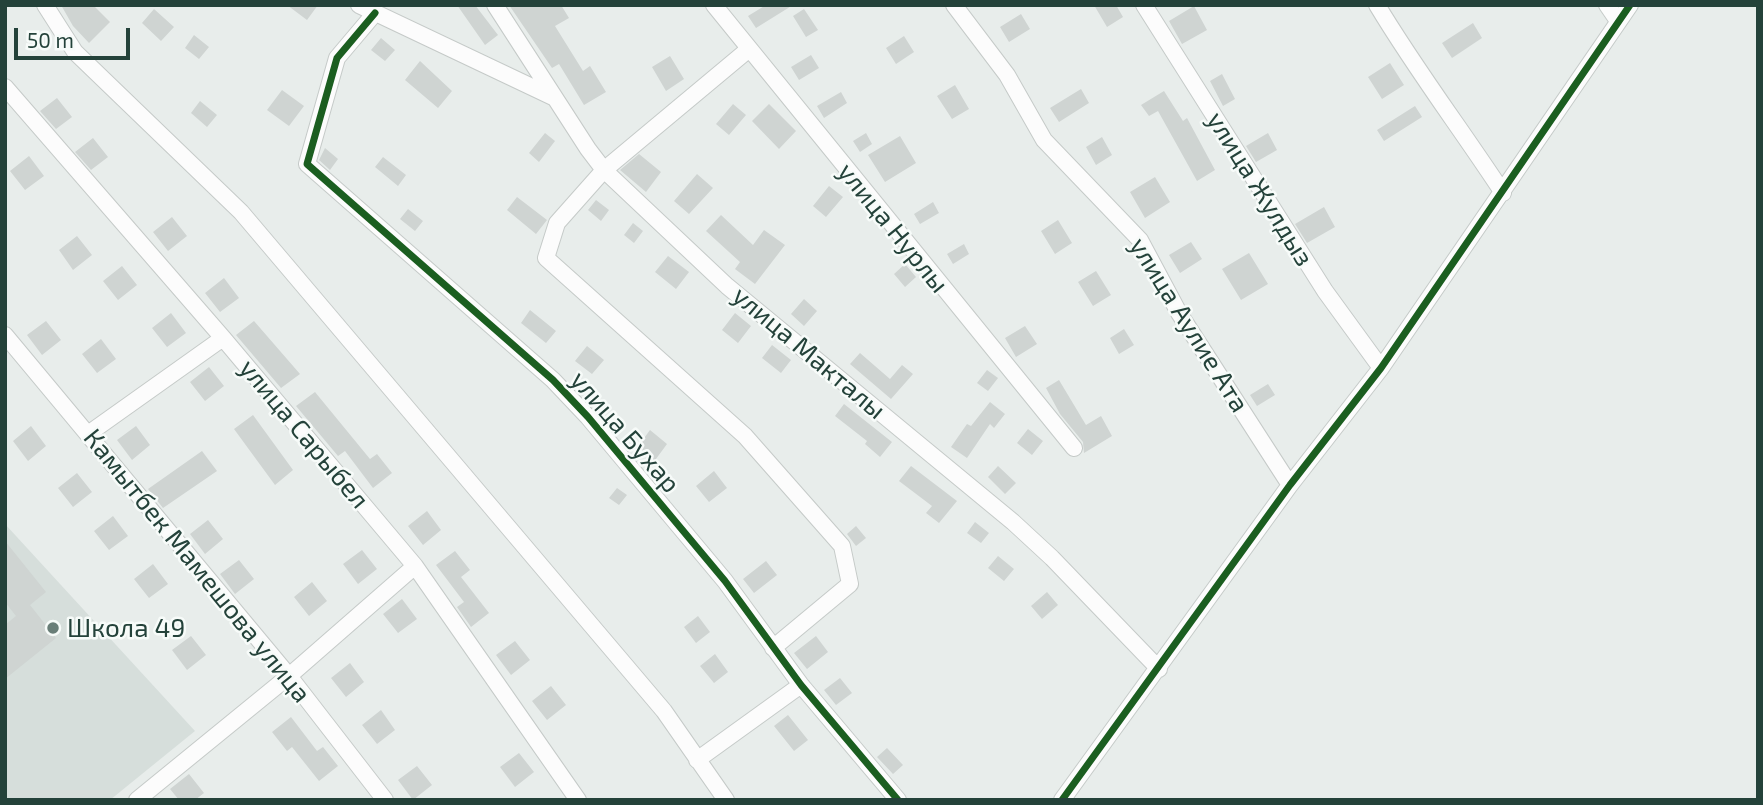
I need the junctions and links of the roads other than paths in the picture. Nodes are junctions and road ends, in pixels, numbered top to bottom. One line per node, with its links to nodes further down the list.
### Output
1 (45, 5): 28 (street)
2 (359, 5): 10 (street)
3 (495, 5): 14 (street, улица Макталы)
4 (714, 5): 12 (street, улица Нурлы)
5 (954, 5): 22 (street, улица Аулие Ата)
6 (1144, 5): 19 (street, улица Жулдыз)
7 (1377, 5): 16 (street)
8 (1607, 5): 11 (street)
9 (1630, 5): 11 (street)
10 (375, 13): 14 (street); 24 (street, улица Бухар)
11 (1618, 21): 16 (street)
12 (749, 49): 15 (street); 21 (street, улица Нурлы)
13 (5, 86): 18 (street, улица Сарыбел)
14 (557, 99): 15 (street, улица Макталы)
15 (604, 170): 24 (street); 25 (street, улица Макталы)
16 (1503, 193): 19 (street)
17 (5, 335): 20 (street, Камытбек Мамешова улица)
18 (223, 338): 20 (street); 23 (street, улица Сарыбел)
19 (1381, 368): 22 (street)
20 (88, 433): 26 (street, Камытбек Мамешова улица)
21 (1074, 448)
22 (1290, 485): 25 (street)
23 (415, 566): 26 (street); 32 (street, улица Сарыбел)
24 (773, 648): 27 (street, улица Бухар)
25 (1159, 669): 35 (street)
26 (289, 677): 29 (street); 31 (street, Камытбек Мамешова улица)
27 (801, 685): 28 (street); 34 (street, улица Бухар)
28 (697, 760): 33 (street)
29 (156, 794): 30 (street)
30 (137, 800)
31 (385, 800)
32 (578, 800)
33 (726, 800)
34 (898, 800)
35 (1062, 800)

